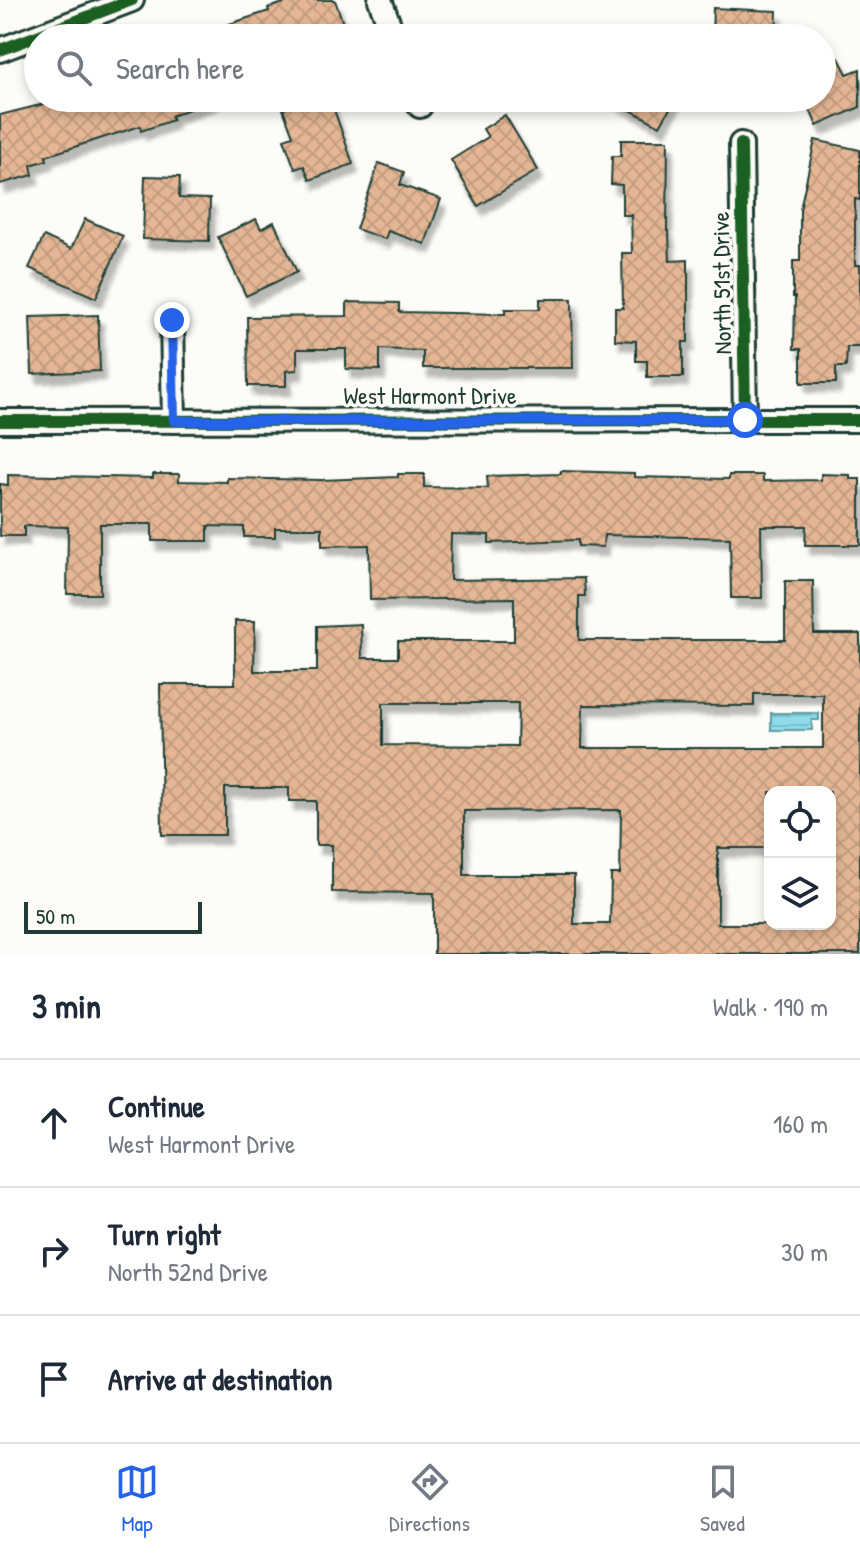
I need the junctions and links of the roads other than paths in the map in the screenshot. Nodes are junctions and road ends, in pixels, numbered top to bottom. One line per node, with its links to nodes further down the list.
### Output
1 (132, 0): 3 (street)
2 (380, 0): 4 (street)
3 (69, 24)
4 (389, 24)
5 (24, 41): 6 (street)
6 (0, 50)
7 (741, 144): 9 (street, North 51st Drive)
8 (172, 320): 12 (street)
9 (745, 420): 10 (street, West Harmont Drive); 12 (street, West Harmont Drive)
10 (860, 420)
11 (0, 421): 12 (street, West Harmont Drive)
12 (174, 421)

